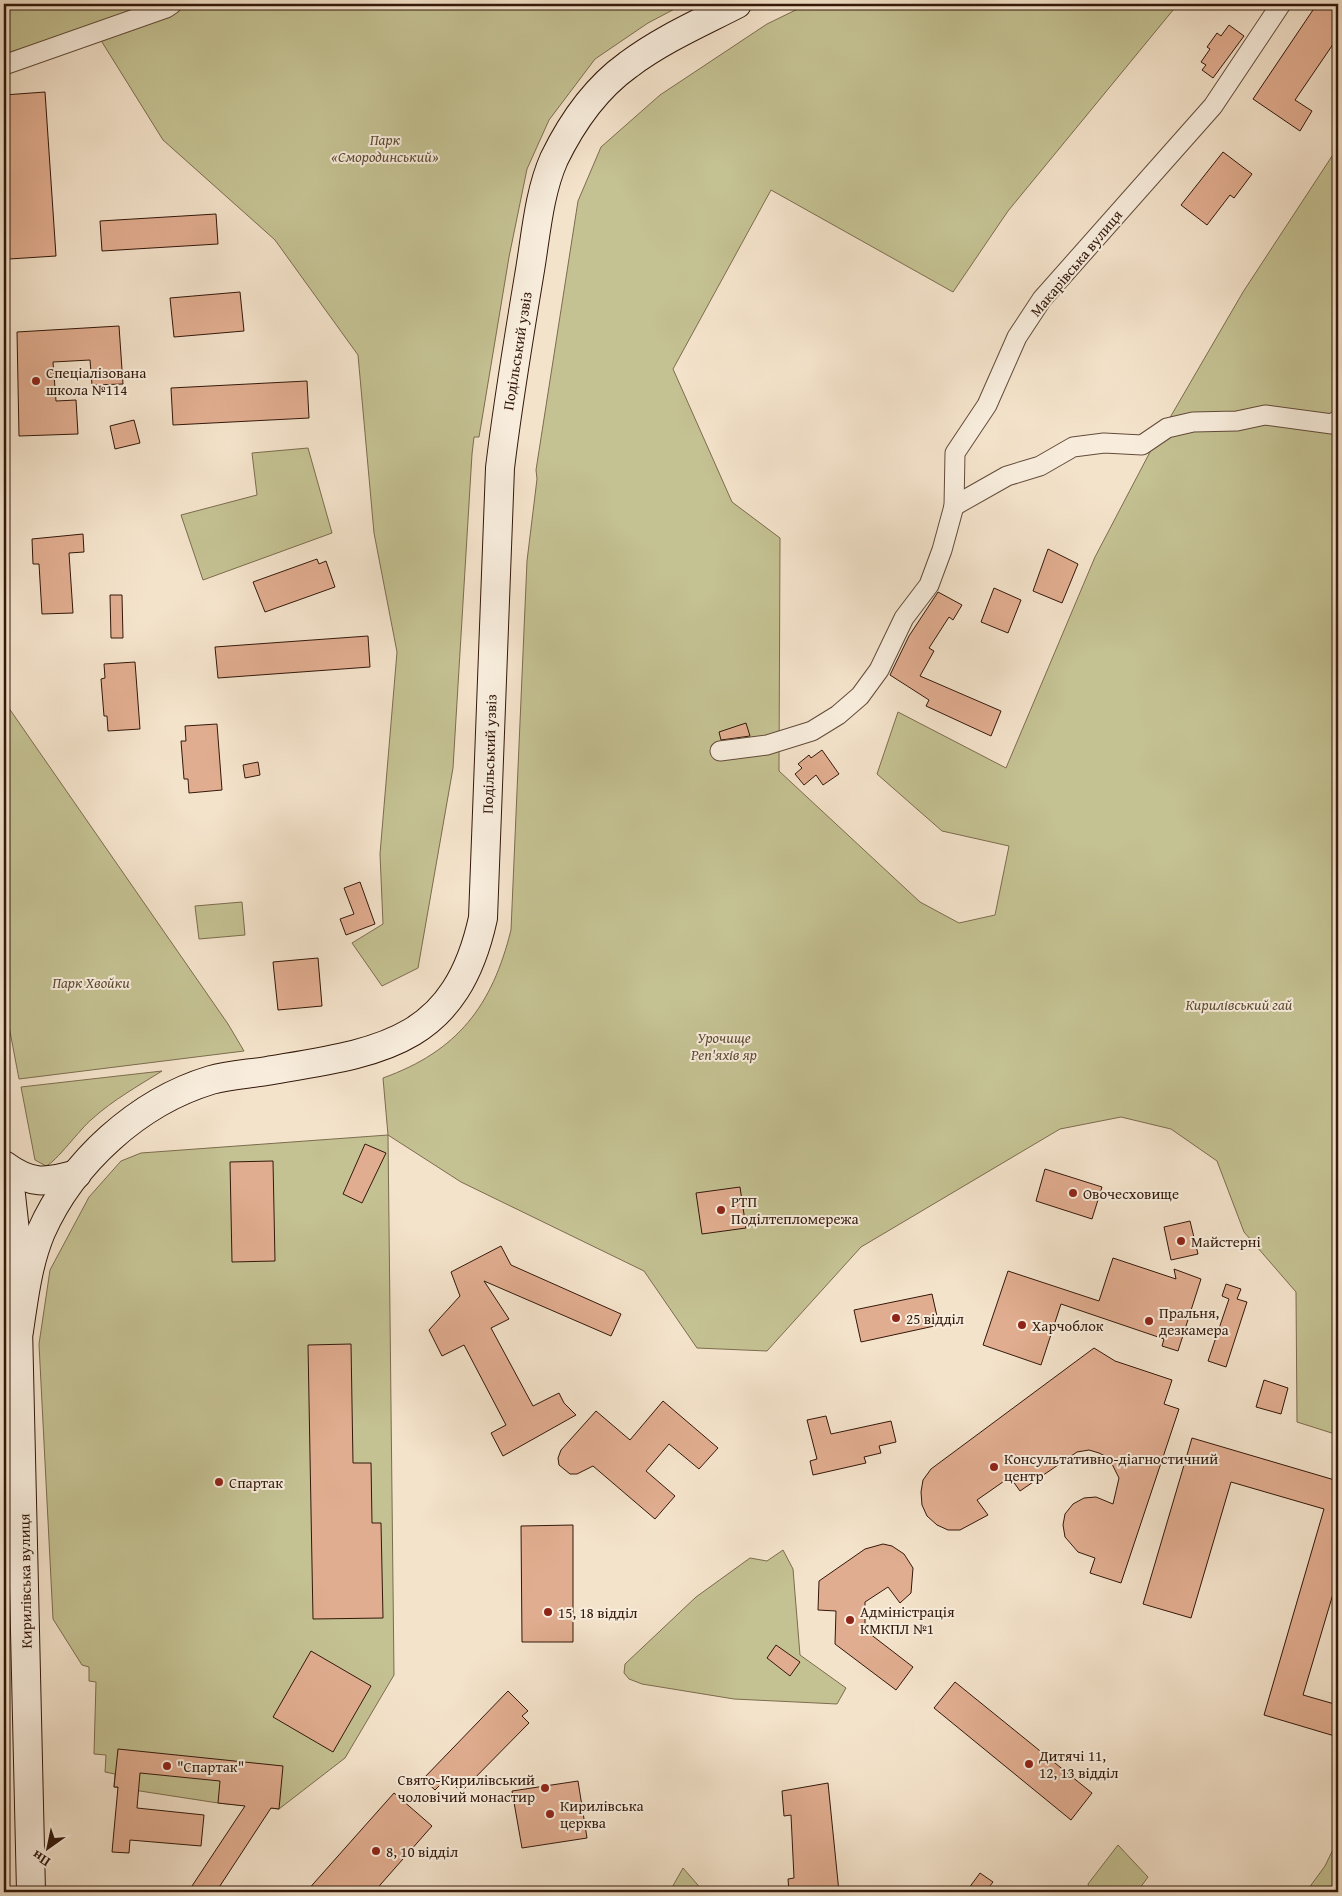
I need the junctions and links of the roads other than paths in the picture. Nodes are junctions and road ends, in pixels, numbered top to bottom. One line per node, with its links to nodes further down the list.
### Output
1 (172, 4): 4 (street)
2 (736, 4): 10 (street, Подільський узвіз)
3 (1281, 4): 6 (street, Макарівська вулиця)
4 (4, 65)
5 (1338, 420): 6 (street)
6 (954, 506): 7 (street, Макарівська вулиця)
7 (720, 751)
8 (4, 1165): 10 (street)
9 (4, 1173): 12 (street, Кирилівська вулиця)
10 (77, 1174): 13 (street, Подільський узвіз)
11 (4, 1203): 12 (street, Кирилівська вулиця)
12 (16, 1240): 13 (street, Кирилівська вулиця)
13 (19, 1331): 14 (street, Кирилівська вулиця)
14 (31, 1892)

